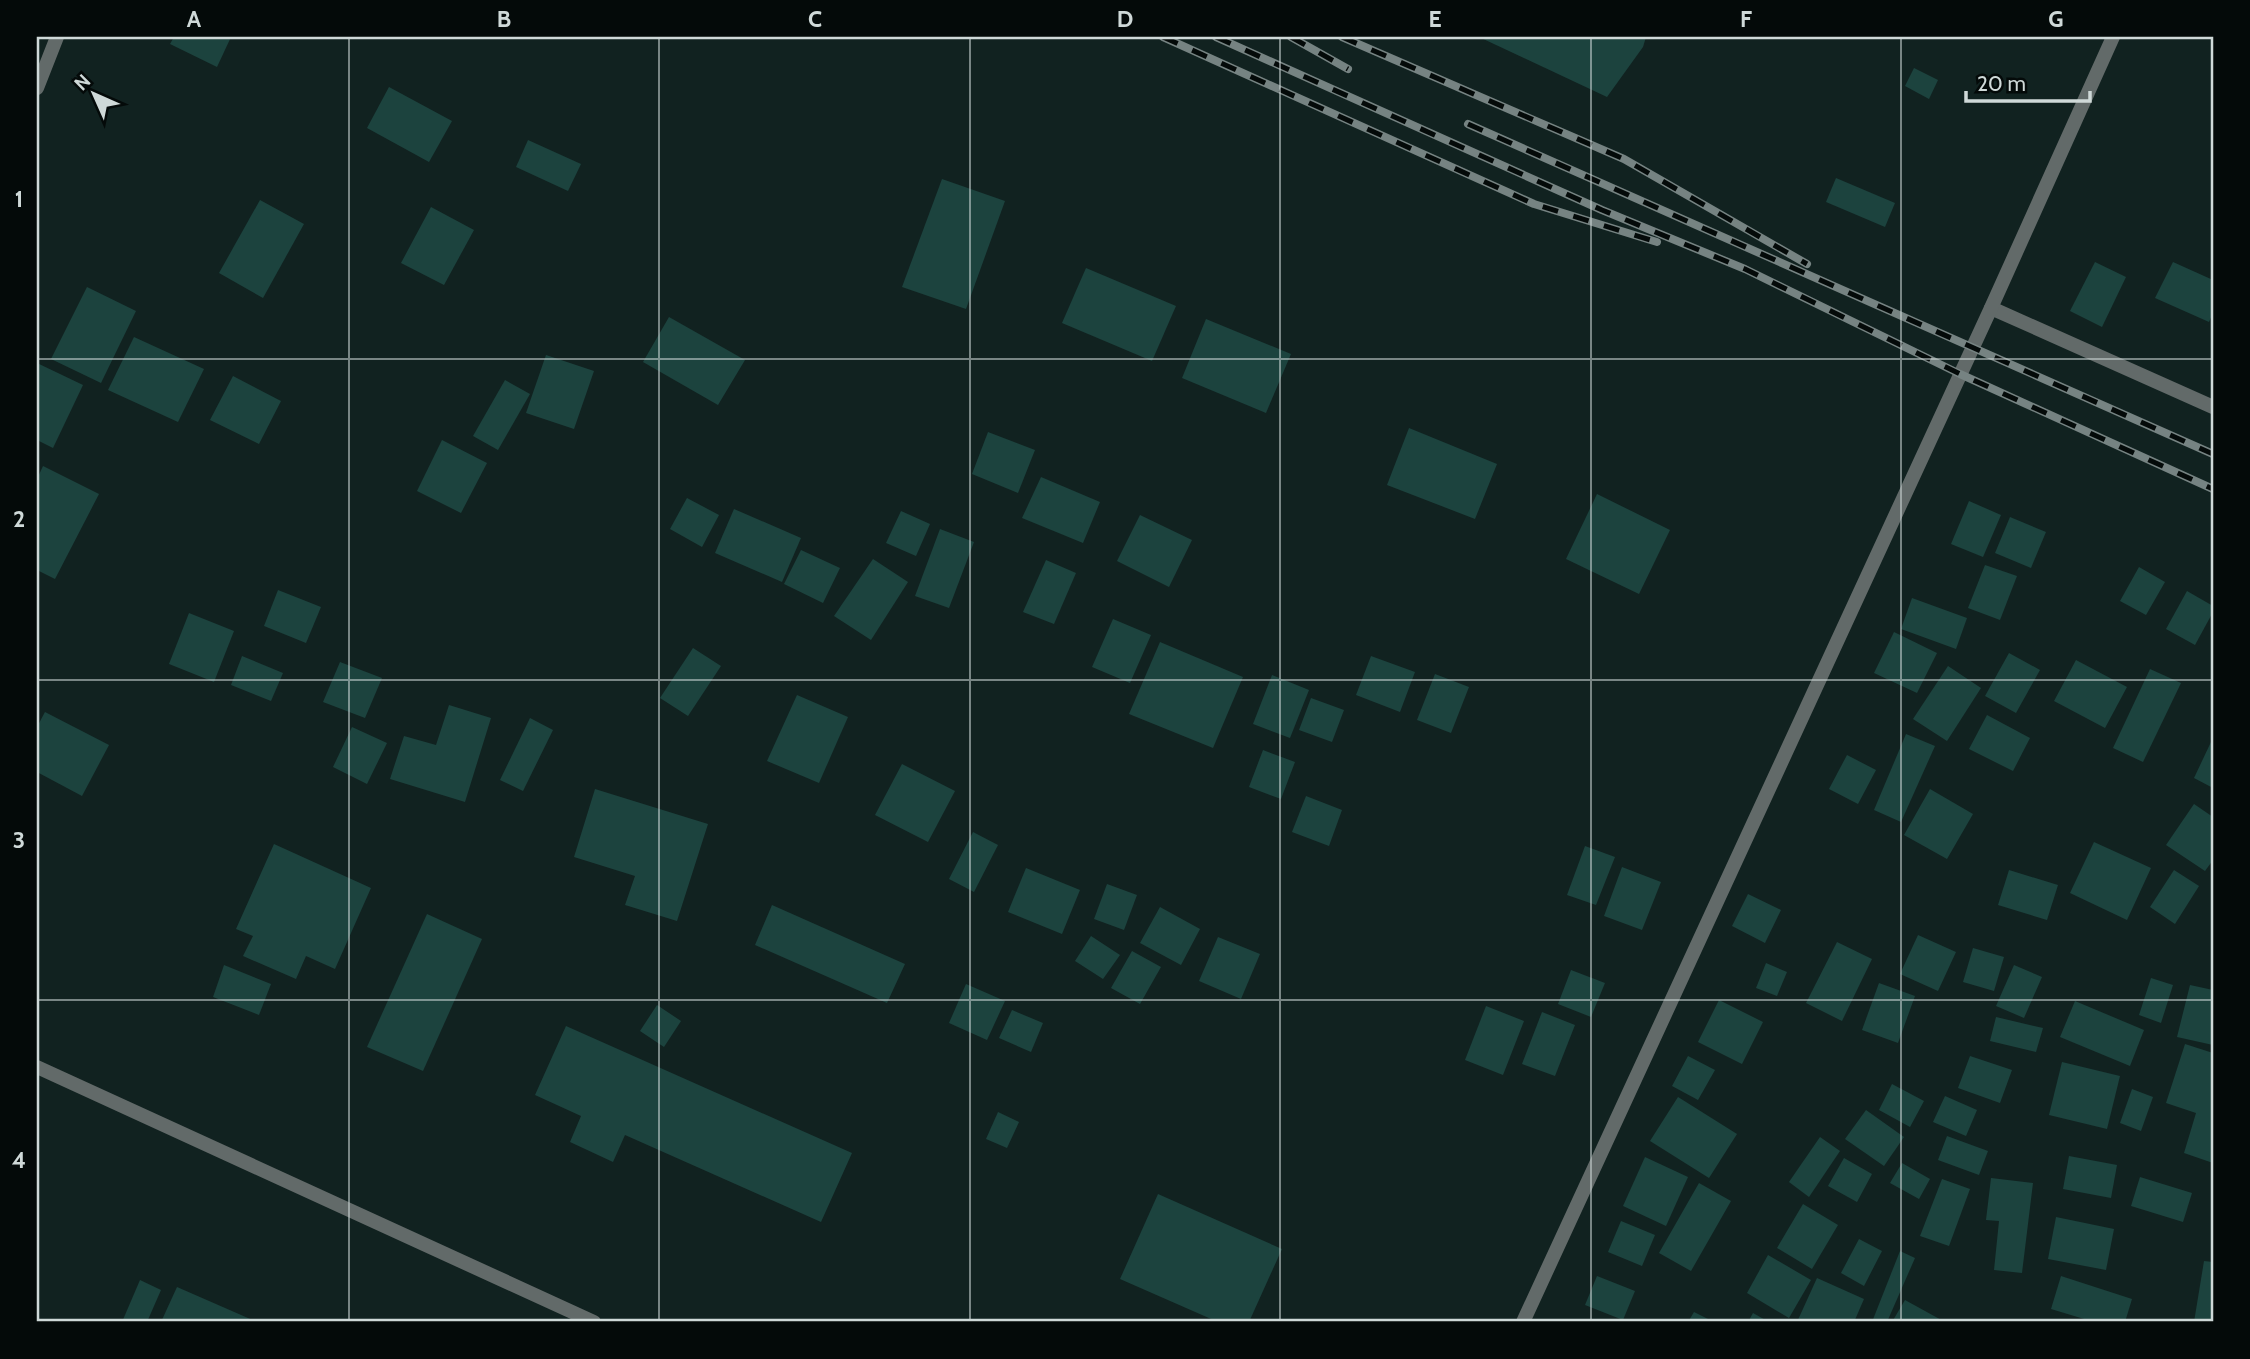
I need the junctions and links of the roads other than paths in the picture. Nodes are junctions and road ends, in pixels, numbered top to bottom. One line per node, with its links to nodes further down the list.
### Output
1 (57, 37): 3 (street)
2 (2113, 37): 4 (street)
3 (37, 88)
4 (1991, 308): 5 (street); 8 (street)
5 (2213, 407)
6 (37, 1067): 7 (street)
7 (594, 1322)
8 (1523, 1322)

